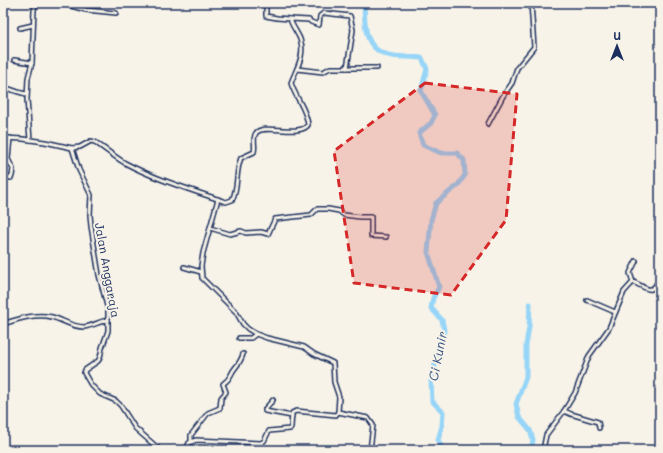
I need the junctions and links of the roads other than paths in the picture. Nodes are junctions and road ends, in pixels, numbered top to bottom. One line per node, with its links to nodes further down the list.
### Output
1 (36, 3): 7 (street)
2 (60, 3): 5 (street)
3 (266, 3): 6 (street)
4 (531, 3): 16 (street)
5 (116, 14)
6 (290, 19): 11 (street); 13 (street)
7 (33, 25): 8 (street); 10 (street)
8 (20, 28)
9 (14, 60): 10 (street)
10 (32, 63): 15 (street)
11 (347, 68): 12 (street); 13 (street)
12 (377, 68)
13 (297, 69): 22 (street)
14 (3, 87): 15 (street)
15 (27, 94): 19 (street)
16 (488, 124)
17 (3, 138): 18 (street)
18 (10, 138): 19 (street); 21 (street)
19 (30, 140): 20 (street)
20 (73, 148): 22 (street); 32 (street, Jalan Anggaraja)
21 (3, 177)
22 (218, 199): 23 (street)
23 (210, 228): 24 (street); 27 (street)
24 (386, 237)
25 (636, 261): 29 (street)
26 (184, 267): 27 (street)
27 (201, 272): 34 (street)
28 (660, 277): 29 (street)
29 (633, 282): 31 (street)
30 (587, 300): 31 (street)
31 (615, 312): 38 (street)
32 (108, 320): 33 (street); 43 (street, Jalan Anggaraja)
33 (3, 324)
34 (256, 334): 35 (street); 39 (street)
35 (239, 338)
36 (242, 354): 42 (street)
37 (273, 400): 40 (street)
38 (564, 411): 41 (street); 46 (street)
39 (338, 412): 40 (street); 45 (street)
40 (292, 416): 42 (street)
41 (599, 428)
42 (191, 441): 44 (street)
43 (160, 450)
44 (186, 450)
45 (370, 450)
46 (543, 450)

